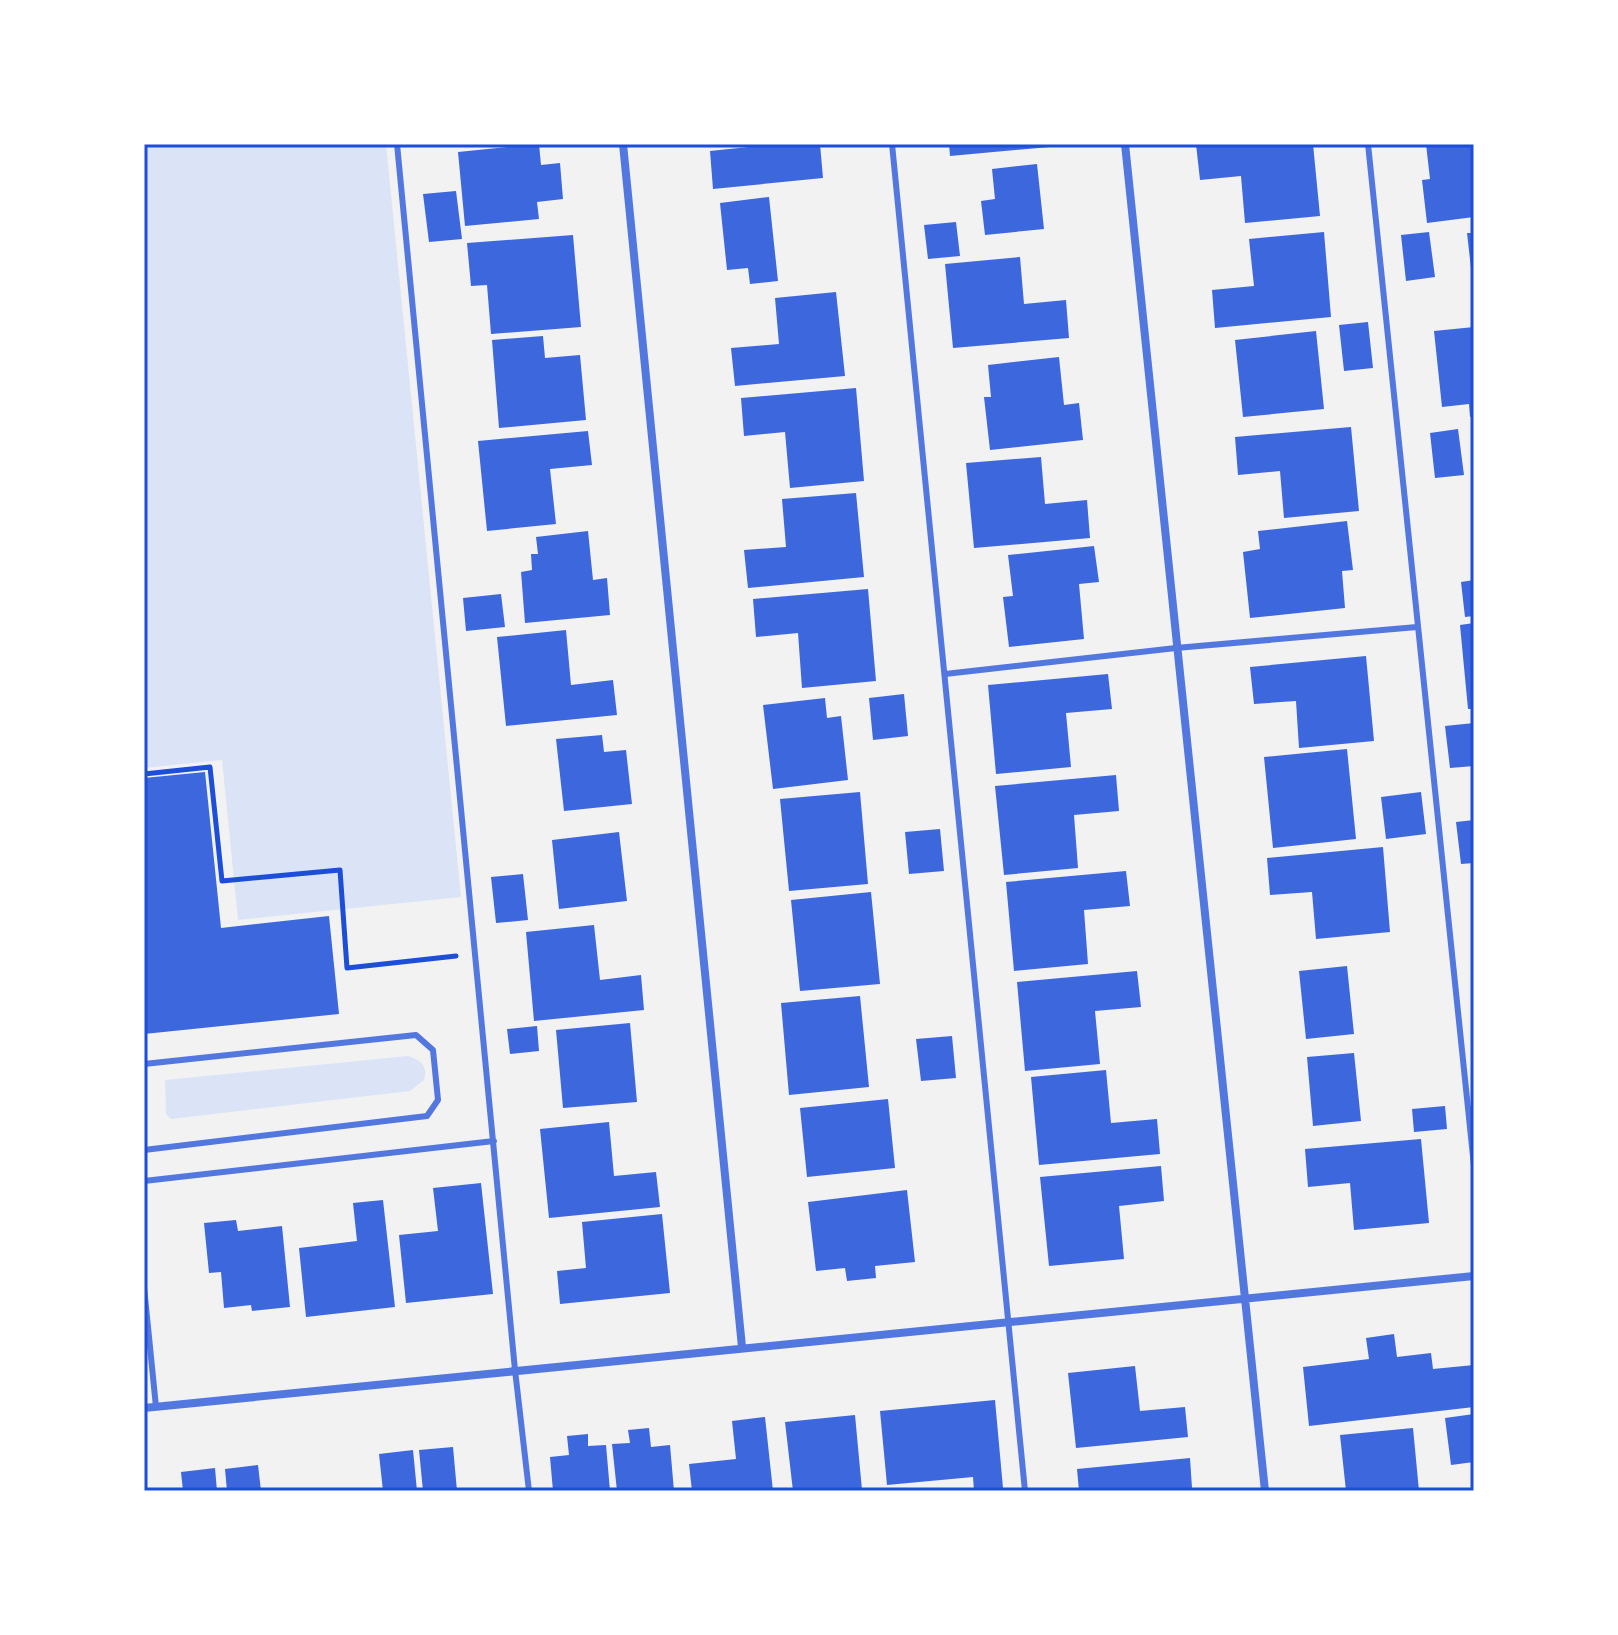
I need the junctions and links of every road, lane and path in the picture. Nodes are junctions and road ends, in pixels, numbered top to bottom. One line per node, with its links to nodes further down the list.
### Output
1 (397, 144): 10 (lane)
2 (623, 144): 20 (street)
3 (892, 144): 8 (lane)
4 (1125, 144): 7 (street)
5 (1368, 144): 6 (lane)
6 (1417, 627): 7 (lane); 14 (lane)
7 (1176, 648): 8 (lane); 18 (street)
8 (945, 674): 19 (lane)
9 (144, 774): 10 (path)
10 (476, 954): 12 (lane)
11 (144, 1064): 13 (lane)
12 (494, 1141): 15 (lane); 21 (lane)
13 (144, 1150)
14 (1474, 1166)
15 (144, 1181)
16 (1474, 1276): 18 (street)
17 (144, 1287): 22 (lane)
18 (1245, 1300): 19 (street); 26 (street)
19 (1007, 1323): 20 (street); 25 (lane)
20 (742, 1347): 21 (street)
21 (515, 1370): 22 (street); 24 (lane)
22 (156, 1407): 23 (street)
23 (144, 1408)
24 (529, 1491)
25 (1025, 1491)
26 (1265, 1491)

